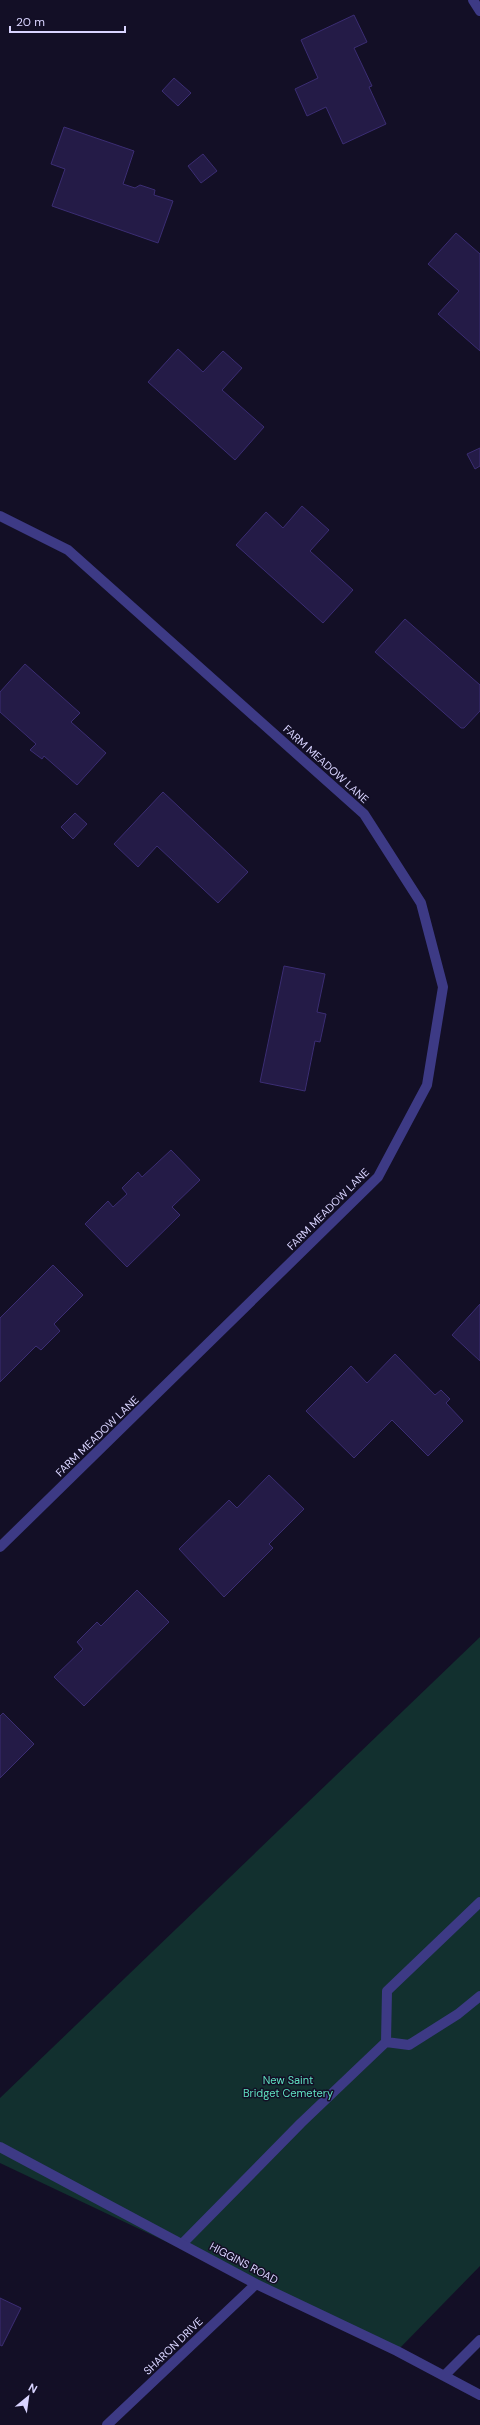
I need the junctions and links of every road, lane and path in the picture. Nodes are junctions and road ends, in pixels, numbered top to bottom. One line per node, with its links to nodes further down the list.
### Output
1 (473, 0): 2 (street)
2 (480, 11)
3 (0, 516): 4 (street, FARM MEADOW LANE)
4 (0, 1547)
5 (480, 1902): 7 (street)
6 (480, 1996): 7 (street)
7 (386, 2042): 9 (street)
8 (0, 2147): 9 (street, HIGGINS ROAD)
9 (182, 2244): 10 (street, HIGGINS ROAD)
10 (256, 2284): 12 (street, HIGGINS ROAD); 14 (street, SHARON DRIVE)
11 (480, 2340): 12 (street)
12 (444, 2376): 13 (street, HIGGINS ROAD)
13 (480, 2395)
14 (107, 2425)

